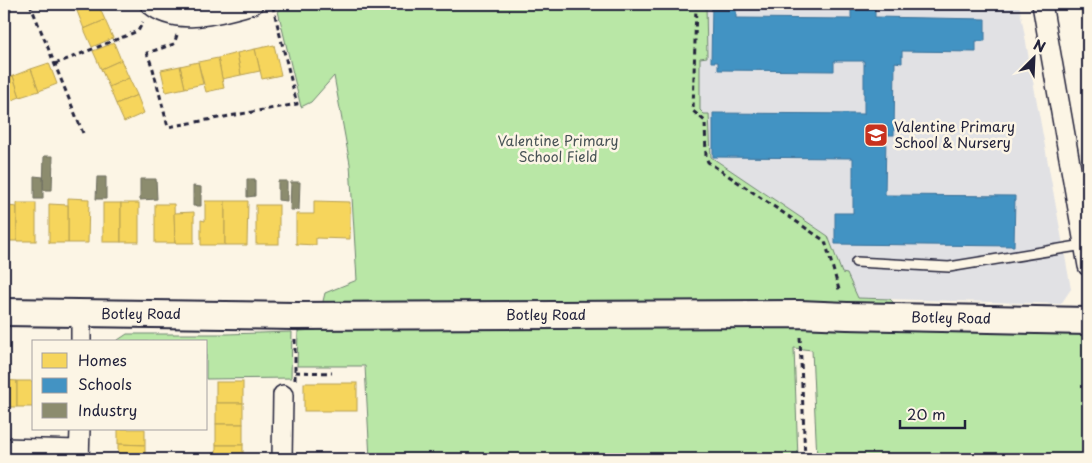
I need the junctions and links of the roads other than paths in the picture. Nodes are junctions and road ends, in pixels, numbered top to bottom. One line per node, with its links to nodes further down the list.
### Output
1 (253, 4): 3 (street)
2 (1042, 4): 4 (street)
3 (151, 5)
4 (1084, 245): 5 (lane); 6 (street)
5 (856, 262)
6 (1088, 266)
7 (4, 312): 8 (main road, Botley Road)
8 (81, 314): 9 (main road, Botley Road); 10 (street)
9 (1088, 321)
10 (81, 340)
11 (283, 395): 15 (street)
12 (80, 430): 14 (street)
13 (4, 448): 14 (street)
14 (79, 455)
15 (282, 459)

